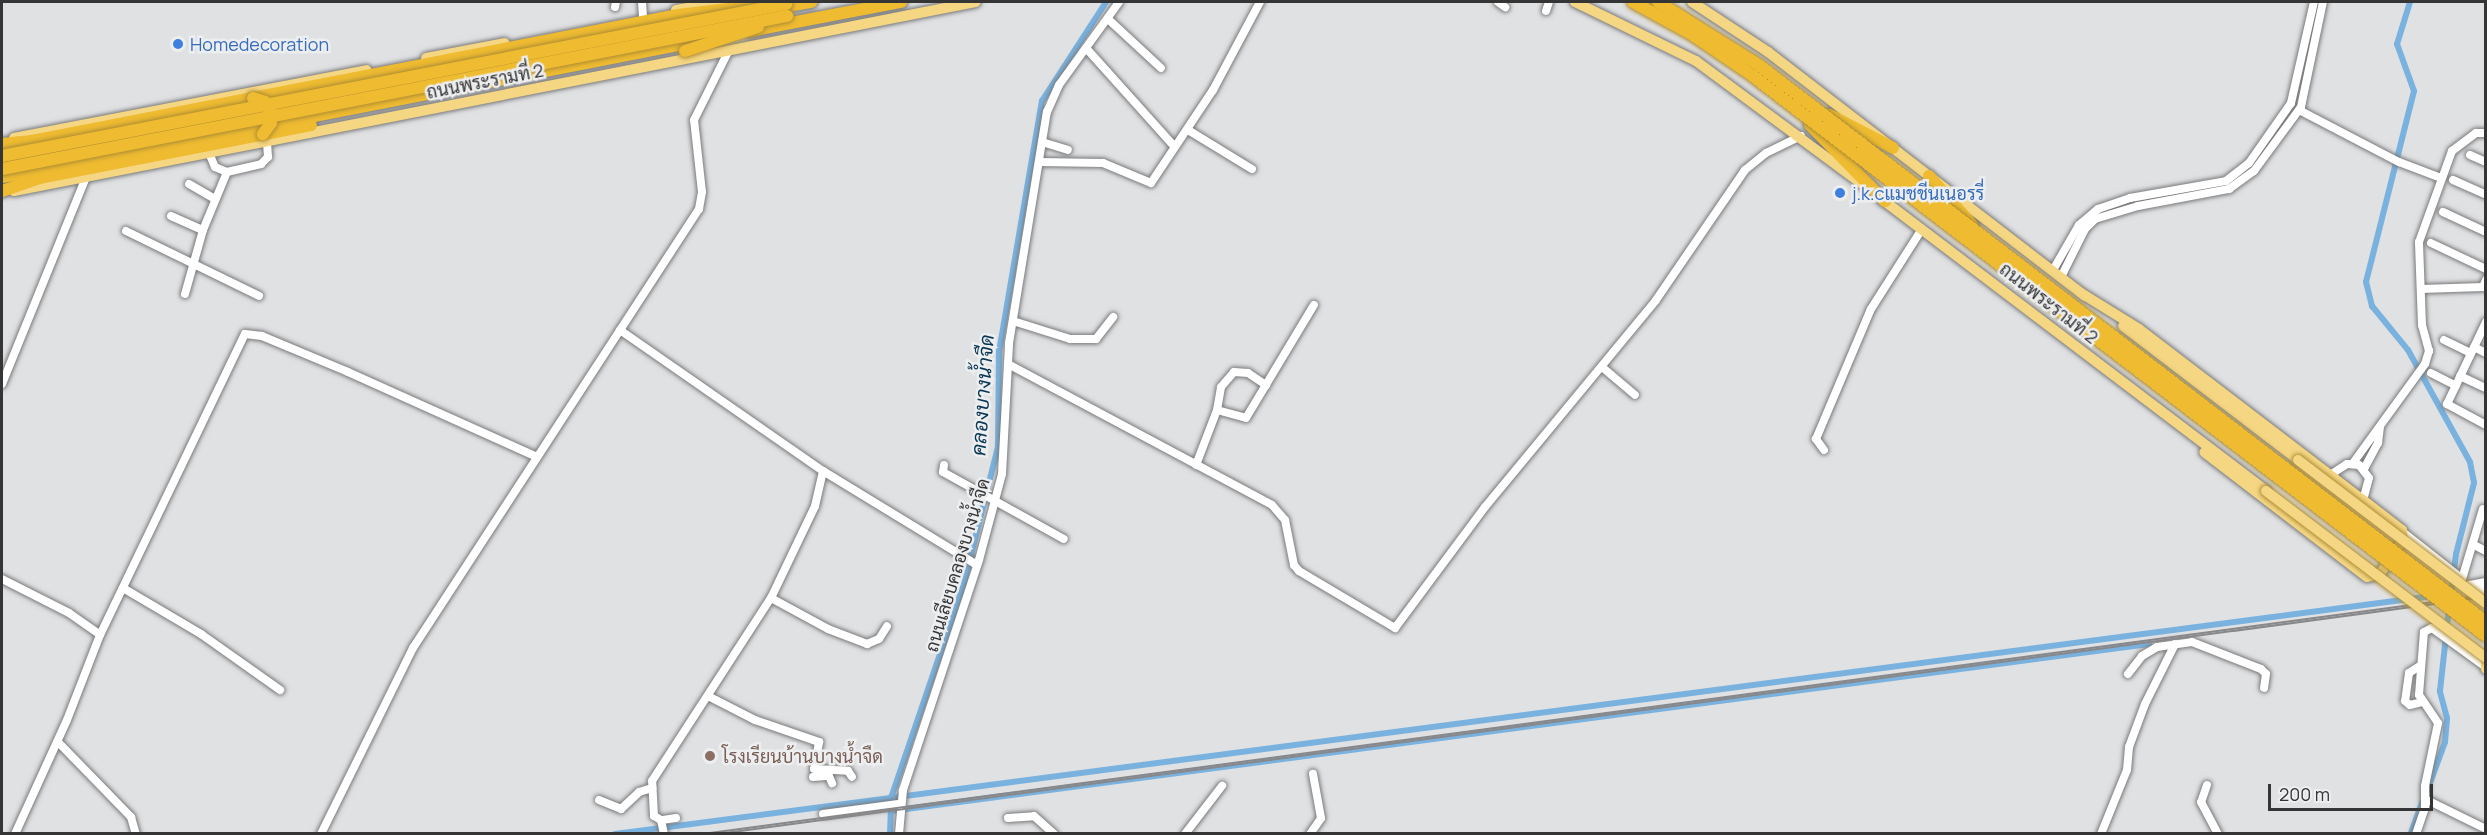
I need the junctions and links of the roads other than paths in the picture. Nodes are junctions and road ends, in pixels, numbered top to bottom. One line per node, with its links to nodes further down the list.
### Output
1 (642, 2): 20 (street)
2 (722, 2): 17 (main road, ถนนพระรามที่ 2)
3 (811, 2): 41 (highway, ถนนพระรามที่ 2)
4 (862, 2): 18 (highway)
5 (901, 2): 49 (highway, ถนนพระรามที่ 2)
6 (976, 2): 23 (main road, ถนนพระรามที่ 2)
7 (1119, 2): 21 (street, ถนนเลียบคลองบางน้ำจืด)
8 (1260, 2): 29 (street)
9 (1550, 2): 19 (street)
10 (1575, 2): 31 (main road, ถนนพระรามที่ 2)
11 (1626, 2): 28 (highway, ถนนพระรามที่ 2)
12 (1633, 2): 124 (highway, bridge)
13 (1660, 2): 26 (highway, ถนนพระรามที่ 2); 121 (highway, bridge)
14 (1692, 2): 37 (main road, ถนนพระรามที่ 2)
15 (2314, 2): 60 (street)
16 (2323, 2): 27 (street)
17 (691, 4): 20 (main road, ถนนพระรามที่ 2)
18 (790, 7): 25 (highway, bridge); 32 (highway, bridge); 41 (highway, bridge); 44 (highway, bridge)
19 (1546, 11)
20 (643, 16): 34 (main road, ถนนพระรามที่ 2)
21 (1108, 19): 22 (street, ถนนเลียบคลองบางน้ำจืด); 24 (street)
22 (1086, 48): 35 (street, ถนนเลียบคลองบางน้ำจืด); 36 (street)
23 (728, 52): 32 (main road, ถนนพระรามที่ 2); 79 (street)
24 (1161, 68)
25 (253, 98): 32 (highway, bridge); 33 (highway)
26 (1819, 109): 37 (highway); 63 (highway, ถนนพระรามที่ 2)
27 (2299, 110): 51 (street); 60 (street)
28 (1809, 123): 57 (highway); 104 (highway, ถนนพระรามที่ 2)
29 (1188, 130): 42 (street); 45 (street)
30 (2486, 134): 51 (street)
31 (1801, 136): 57 (main road, ถนนพระรามที่ 2); 84 (street)
32 (265, 138): 39 (main road, ถนนพระรามที่ 2); 46 (street); 50 (highway)
33 (33, 141): 34 (highway); 41 (highway)
34 (2, 142)
35 (1042, 142): 38 (street); 42 (street, ถนนเลียบคลองบางน้ำจืด)
36 (1172, 144)
37 (1893, 148): 47 (main road, ถนนพระรามที่ 2)
38 (1068, 150)
39 (209, 153): 46 (street); 48 (main road, ถนนพระรามที่ 2)
40 (2470, 155): 43 (street)
41 (2, 156)
42 (1039, 162): 77 (street, ถนนเลียบคลองบางน้ำจืด)
43 (2486, 162)
44 (2, 169)
45 (1252, 169)
46 (227, 172): 56 (street)
47 (1929, 176): 63 (highway); 69 (main road, ถนนพระรามที่ 2)
48 (86, 177): 54 (main road, ถนนพระรามที่ 2); 88 (street)
49 (2, 178): 50 (highway)
50 (39, 178): 54 (highway)
51 (2441, 178): 71 (street)
52 (2453, 180): 55 (street)
53 (189, 184): 56 (street)
54 (2, 192)
55 (2486, 195)
56 (215, 199): 62 (street)
57 (1885, 201): 61 (main road, ถนนพระรามที่ 2)
58 (2443, 212): 65 (street)
59 (171, 216): 62 (street)
60 (2085, 223): 69 (street)
61 (1922, 229): 87 (main road, ถนนพระรามที่ 2); 96 (street)
62 (203, 230): 67 (street)
63 (1976, 230): 121 (highway, ถนนพระรามที่ 2, bridge)
64 (126, 231): 67 (street)
65 (2486, 232)
66 (2430, 243): 68 (street)
67 (195, 265): 73 (street); 74 (street)
68 (2486, 269)
69 (2057, 273): 72 (main road, ถนนพระรามที่ 2)
70 (2484, 285): 71 (street)
71 (2421, 289): 95 (street)
72 (2081, 292): 103 (main road); 120 (main road, ถนนพระรามที่ 2, bridge)
73 (185, 294)
74 (259, 296)
75 (1314, 305): 89 (street)
76 (1113, 317): 77 (street)
77 (1013, 321): 83 (street, ถนนเลียบคลองบางน้ำจืด)
78 (2486, 322): 81 (street)
79 (620, 330): 97 (street); 102 (street)
80 (2444, 340): 81 (street)
81 (2472, 350): 82 (street); 86 (street)
82 (2486, 353)
83 (1008, 364): 100 (street); 105 (street, ถนนเลียบคลองบางน้ำจืด)
84 (1602, 367): 92 (street); 100 (street)
85 (2431, 373): 90 (street)
86 (2460, 376): 90 (street); 91 (street)
87 (2120, 380): 104 (main road, ถนนพระรามที่ 2); 108 (main road)
88 (2, 384)
89 (1266, 385): 93 (street); 93 (street)
90 (2456, 386): 94 (street)
91 (2486, 388)
92 (1635, 395)
93 (1217, 410): 100 (street)
94 (2486, 425)
95 (2380, 427): 98 (street); 101 (street)
96 (1824, 450)
97 (537, 457): 117 (street); 154 (street)
98 (2353, 463): 101 (street); 103 (street)
99 (944, 465): 105 (street)
100 (1196, 465)
101 (2364, 469): 106 (street)
102 (823, 471): 112 (street); 119 (street)
103 (2330, 475): 106 (main road)
104 (2271, 486): 125 (highway, ถนนพระรามที่ 2); 127 (main road, ถนนพระรามที่ 2, bridge)
105 (990, 496): 109 (street); 112 (street, ถนนเลียบคลองบางน้ำจืด)
106 (2363, 500): 108 (main road)
107 (2483, 509): 110 (street)
108 (2404, 533): 114 (street)
109 (1064, 539)
110 (2474, 545): 111 (street); 114 (street)
111 (2486, 551)
112 (976, 564): 155 (street, ถนนเลียบคลองบางน้ำจืด)
113 (2, 579): 123 (street)
114 (2462, 579): 116 (street)
115 (2486, 582): 116 (street)
116 (2470, 585): 118 (street)
117 (123, 588): 123 (street); 131 (street)
118 (2486, 591)
119 (771, 598): 122 (street); 134 (street)
120 (2486, 603)
121 (2486, 621)
122 (887, 626)
123 (100, 635): 136 (street)
124 (2486, 636)
125 (2486, 642)
126 (2175, 644): 129 (street); 130 (street); 159 (street)
127 (2485, 663): 128 (street)
128 (2420, 666): 132 (street); 133 (street)
129 (2128, 674)
130 (2264, 687)
131 (280, 690)
132 (2419, 692): 133 (street); 135 (street)
133 (2405, 694): 135 (street)
134 (708, 696): 138 (street); 143 (street)
135 (2422, 702): 144 (street)
136 (58, 742): 152 (street); 153 (street)
137 (1313, 774): 158 (street)
138 (814, 776): 139 (street); 140 (street)
139 (852, 777)
140 (832, 783)
141 (2207, 785): 160 (street)
142 (1222, 786): 157 (street)
143 (652, 788): 145 (street); 150 (street)
144 (2425, 799): 151 (street); 161 (street)
145 (599, 800)
146 (898, 804): 147 (street)
147 (824, 814)
148 (676, 818): 150 (street)
149 (1008, 818): 156 (street)
150 (662, 826)
151 (2486, 829)
152 (15, 834)
153 (136, 834)
154 (321, 834)
155 (899, 834)
156 (1053, 834)
157 (1185, 834)
158 (1310, 834)
159 (2101, 834)
160 (2218, 834)
161 (2416, 834)

